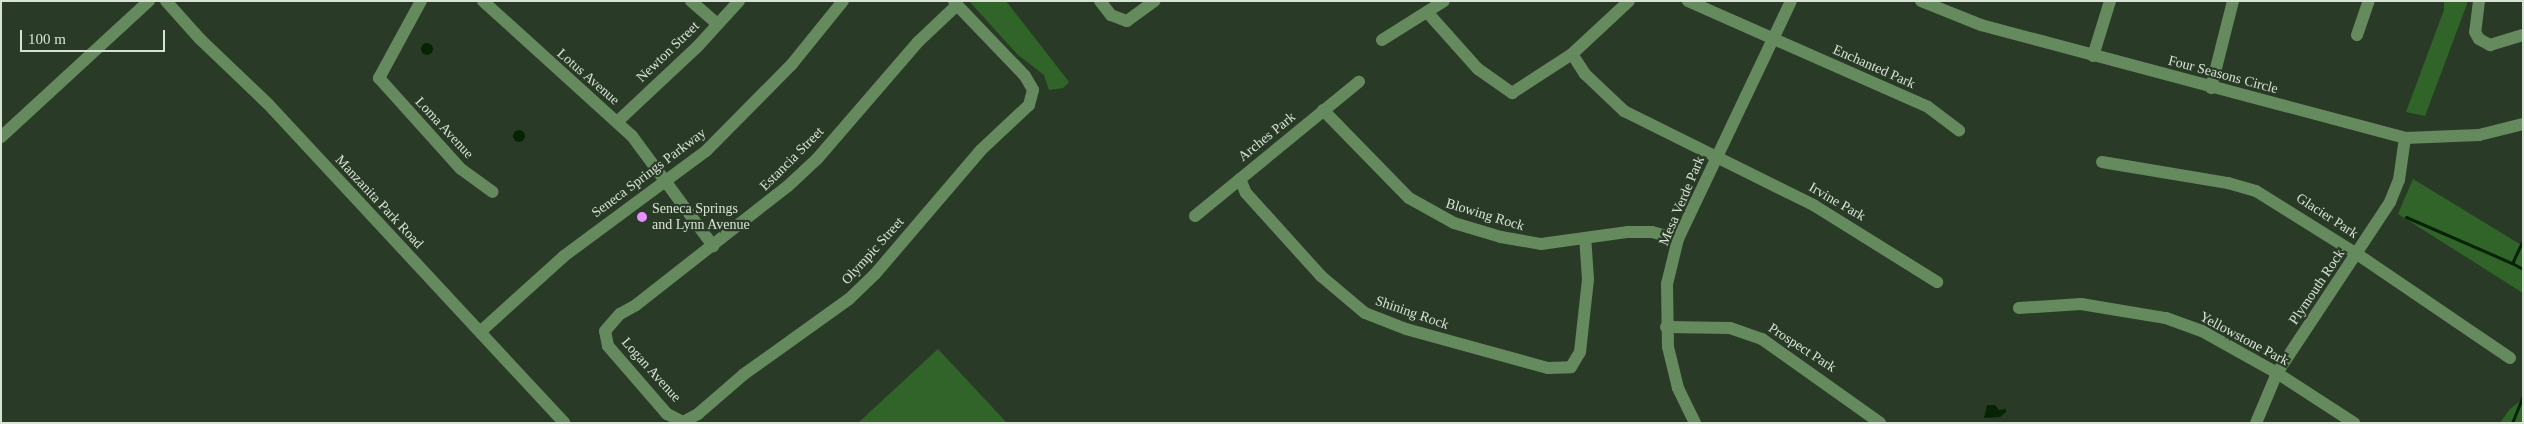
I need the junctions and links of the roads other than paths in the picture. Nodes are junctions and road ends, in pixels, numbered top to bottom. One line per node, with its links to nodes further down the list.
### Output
1 (148, 1): 34 (street)
2 (421, 1): 40 (street, Loma Avenue)
3 (483, 1): 31 (street, Lotus Avenue)
4 (691, 1): 21 (street)
5 (739, 1): 21 (street, Newton Street)
6 (843, 1): 39 (street, Seneca Springs Parkway)
7 (1100, 1): 8 (street)
8 (1155, 1)
9 (1444, 1): 20 (street)
10 (1629, 1): 26 (street)
11 (1688, 1): 24 (street, Enchanted Park)
12 (1791, 1): 24 (street, Mesa Verde Park)
13 (1921, 1): 27 (street, Four Seasons Circle)
14 (2110, 1): 27 (street)
15 (2232, 1): 29 (street)
16 (2369, 1): 22 (street)
17 (2479, 1): 23 (street)
18 (163, 2): 50 (street, Manzanita Park Road)
19 (955, 3): 44 (street, Estancia Street); 53 (street, Olympic Street)
20 (1427, 12): 25 (street); 26 (street)
21 (717, 24): 31 (street, Newton Street)
22 (2357, 35)
23 (2523, 35)
24 (1773, 39): 33 (street, Enchanted Park); 36 (street, Mesa Verde Park)
25 (1382, 40)
26 (1572, 54): 36 (street, Irvine Park)
27 (2093, 56): 29 (street, Four Seasons Circle)
28 (1359, 82): 30 (street, Arches Park)
29 (2211, 88): 35 (street, Four Seasons Circle)
30 (1323, 110): 38 (street, Arches Park); 43 (street, Blowing Rock)
31 (617, 122): 39 (street, Lotus Avenue)
32 (2523, 124): 35 (street, Four Seasons Circle)
33 (1959, 130)
34 (1, 137)
35 (2405, 138): 45 (street, Plymouth Rock)
36 (1716, 159): 42 (street, Mesa Verde Park); 46 (street, Irvine Park)
37 (2102, 162): 45 (street, Glacier Park)
38 (1240, 179): 41 (street, Arches Park); 43 (street, Shining Rock)
39 (665, 182): 44 (street, Lotus Avenue); 50 (street, Seneca Springs Parkway)
40 (493, 192)
41 (1195, 216)
42 (1678, 239): 43 (street, Blowing Rock); 48 (street, Mesa Verde Park)
43 (1585, 240)
44 (713, 246): 49 (street, Estancia Street)
45 (2357, 254): 51 (street, Glacier Park); 52 (street, Plymouth Rock)
46 (1937, 282)
47 (2019, 308): 52 (street, Yellowstone Park)
48 (1666, 327): 55 (street, Mesa Verde Park); 56 (street, Prospect Park)
49 (605, 331): 53 (street, Logan Avenue)
50 (480, 332): 54 (street, Manzanita Park Road)
51 (2510, 358)
52 (2277, 373): 57 (street, Plymouth Rock); 58 (street, Yellowstone Park)
53 (683, 422)
54 (565, 423)
55 (1695, 423)
56 (1880, 423)
57 (2256, 423)
58 (2354, 423)

